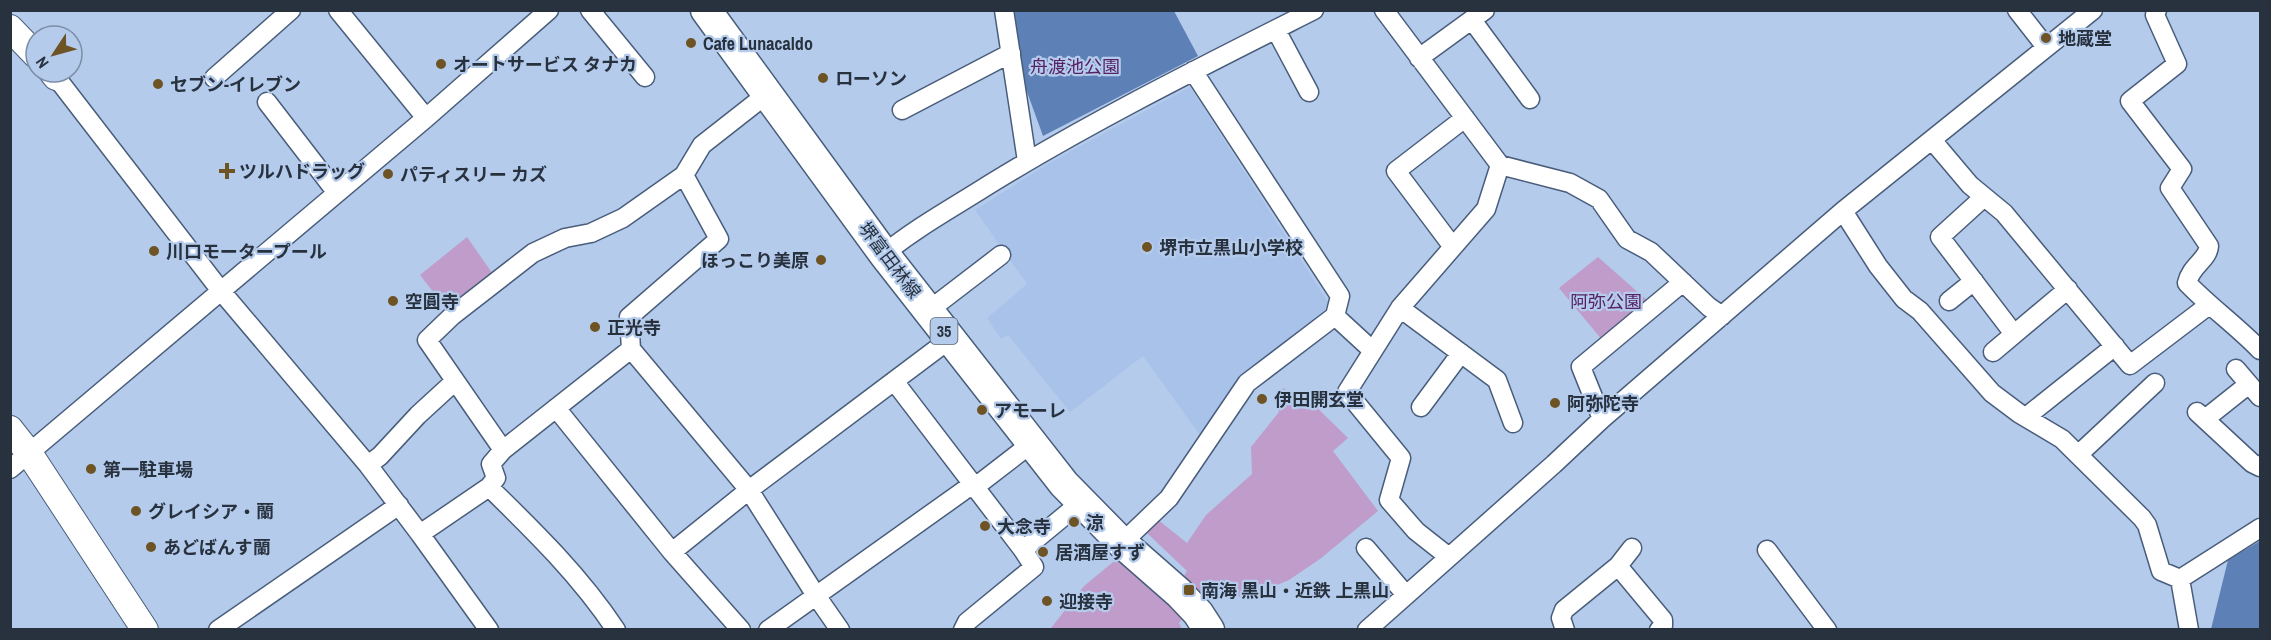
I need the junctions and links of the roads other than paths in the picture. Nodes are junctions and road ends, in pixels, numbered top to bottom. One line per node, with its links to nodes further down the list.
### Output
1 (291, 10): 21 (street)
2 (338, 10): 28 (street)
3 (549, 10): 28 (street)
4 (590, 10): 20 (street)
5 (706, 10): 24 (main road, 堺富田林線 / 35)
6 (1004, 10): 17 (street)
7 (1314, 10): 14 (street)
8 (1384, 10): 18 (street)
9 (2017, 10): 16 (street)
10 (2093, 10): 16 (street)
11 (2157, 10): 45 (street)
12 (1478, 15): 18 (street); 25 (street)
13 (10, 28): 15 (street)
14 (1276, 30): 19 (street); 23 (street)
15 (24, 43)
16 (2046, 47): 30 (street)
17 (1011, 54): 27 (street); 31 (street)
18 (1419, 57): 29 (street)
19 (1193, 71): 31 (street); 48 (street)
20 (645, 77)
21 (214, 78)
22 (62, 84): 43 (street)
23 (1309, 92)
24 (767, 94): 33 (street); 38 (main road, 堺富田林線 / 35)
25 (1530, 99)
26 (267, 102): 34 (street)
27 (902, 110)
28 (426, 117): 34 (street)
29 (1465, 118): 32 (street); 37 (street)
30 (1932, 140): 35 (street); 36 (street)
31 (1027, 161): 38 (street)
32 (1500, 165): 37 (street); 41 (street)
33 (684, 175): 53 (street); 60 (street)
34 (338, 193): 43 (street)
35 (1984, 197): 40 (street); 42 (street)
36 (1844, 211): 49 (street); 65 (street)
37 (1454, 247): 46 (street)
38 (884, 254): 47 (main road, 堺富田林線 / 35)
39 (1001, 255): 47 (street)
40 (1974, 281): 44 (street); 50 (street)
41 (1683, 282): 49 (street); 66 (street)
42 (2068, 289): 50 (street); 52 (street)
43 (221, 291): 72 (street); 73 (street)
44 (1948, 302)
45 (2209, 305): 52 (street); 54 (street)
46 (1400, 308): 55 (street); 57 (street)
47 (928, 311): 51 (main road, 堺富田林線 / 35)
48 (1335, 316): 55 (street); 82 (street)
49 (1722, 316): 66 (street)
50 (2014, 334): 56 (street)
51 (950, 339): 59 (street); 69 (main road, 堺富田林線 / 35)
52 (2115, 346): 65 (street)
53 (631, 349): 64 (street); 77 (street)
54 (2260, 350)
55 (1372, 351): 88 (street)
56 (1993, 352)
57 (1461, 353): 63 (street); 67 (street)
58 (2236, 369): 62 (street)
59 (894, 381): 76 (street); 77 (street)
60 (454, 382): 70 (street); 73 (street)
61 (2155, 384): 71 (street)
62 (2255, 390): 74 (street)
63 (1421, 407)
64 (556, 408): 70 (street); 87 (street)
65 (2026, 417): 71 (street)
66 (1602, 419): 88 (street)
67 (1513, 423)
68 (10, 429): 72 (street)
69 (1032, 443): 76 (street); 78 (main road, 堺富田林線 / 35)
70 (503, 450): 75 (street)
71 (2078, 455): 90 (street)
72 (20, 461): 93 (street)
73 (368, 465): 79 (street)
74 (2260, 467)
75 (489, 487): 81 (street); 96 (street)
76 (975, 487): 85 (street); 91 (street)
77 (749, 490): 87 (street); 91 (street)
78 (1080, 502): 82 (main road, 堺富田林線 / 35); 85 (street)
79 (399, 505): 81 (street); 94 (street)
80 (2260, 528): 90 (street)
81 (420, 534): 95 (street)
82 (1122, 543): 101 (main road, 堺富田林線 / 35)
83 (1366, 548): 92 (street)
84 (1632, 548): 89 (street)
85 (1023, 550): 100 (street)
86 (1767, 550): 105 (street)
87 (672, 552): 97 (street)
88 (1449, 557): 92 (street)
89 (1618, 566): 103 (street); 104 (street)
90 (2180, 579): 106 (street)
91 (815, 594): 98 (street); 99 (street)
92 (1406, 595): 102 (street)
93 (146, 630)
94 (218, 630)
95 (489, 630)
96 (616, 630)
97 (741, 630)
98 (768, 630)
99 (840, 630)
100 (963, 630)
101 (1209, 630)
102 (1367, 630)
103 (1565, 630)
104 (1659, 630)
105 (1827, 630)
106 (2189, 630)

